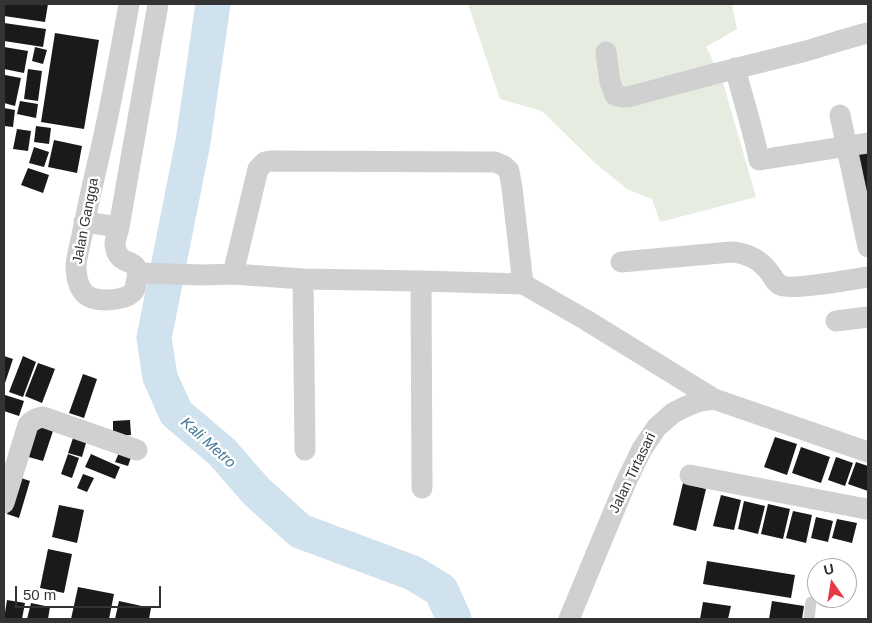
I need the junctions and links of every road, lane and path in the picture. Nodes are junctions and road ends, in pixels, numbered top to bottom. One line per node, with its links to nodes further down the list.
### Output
1 (129, 4): 9 (street, Jalan Gangga)
2 (158, 4): 10 (street)
3 (868, 33): 5 (street)
4 (606, 52): 5 (street)
5 (735, 68): 8 (street)
6 (840, 115): 8 (street)
7 (868, 142): 8 (street)
8 (846, 146): 11 (street)
9 (84, 222): 10 (street); 13 (street, Jalan Gangga)
10 (119, 227): 13 (street)
11 (868, 247)
12 (621, 262): 15 (street)
13 (145, 274): 14 (street)
14 (234, 274): 16 (street); 18 (street)
15 (868, 277)
16 (302, 279): 17 (street); 23 (street)
17 (421, 281): 18 (street); 26 (street)
18 (523, 284): 21 (street)
19 (868, 317): 20 (street)
20 (836, 321)
21 (714, 399): 24 (street); 29 (street, Jalan Tirtasari)
22 (137, 450): 27 (street)
23 (305, 450)
24 (868, 452)
25 (690, 475): 28 (street)
26 (422, 488)
27 (4, 503)
28 (868, 508)
29 (568, 619)

